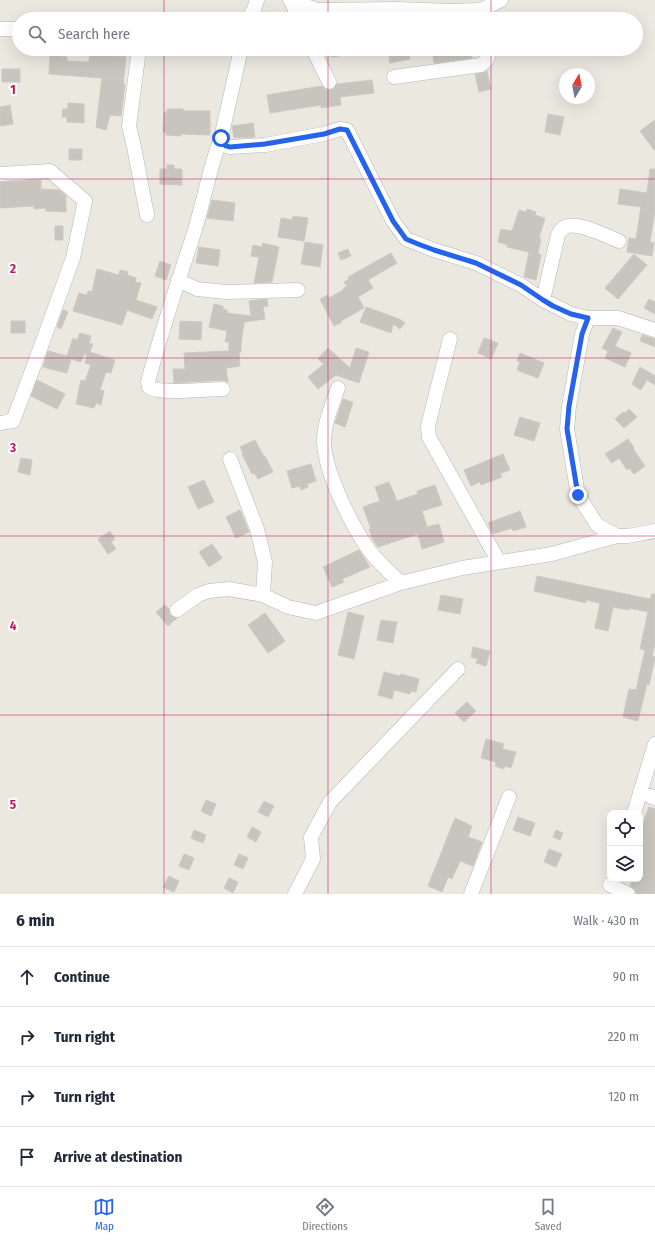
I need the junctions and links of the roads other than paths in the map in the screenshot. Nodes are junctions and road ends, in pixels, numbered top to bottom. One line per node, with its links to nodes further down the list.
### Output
1 (257, 0): 5 (street)
2 (502, 0): 9 (street)
3 (291, 1): 4 (street); 6 (street)
4 (397, 9): 7 (street); 8 (street)
5 (252, 12)
6 (296, 12)
7 (390, 12)
8 (480, 12)
9 (487, 12)
10 (0, 29): 11 (street)
11 (12, 29)
12 (138, 56): 20 (street)
13 (239, 56): 18 (street)
14 (316, 56): 17 (street)
15 (489, 56): 16 (street)
16 (394, 76)
17 (329, 82)
18 (221, 138): 22 (street); 24 (street)
19 (0, 174): 30 (street)
20 (147, 215)
21 (619, 241): 24 (street)
22 (178, 280): 23 (street); 29 (street)
23 (298, 290)
24 (543, 300): 25 (street)
25 (588, 318): 26 (street); 33 (street)
26 (655, 330)
27 (450, 339): 34 (street)
28 (338, 388): 35 (street)
29 (223, 389)
30 (0, 423)
31 (230, 459): 36 (street)
32 (655, 531): 33 (street)
33 (617, 536): 34 (street)
34 (499, 562): 35 (street)
35 (401, 583): 36 (street)
36 (263, 595): 37 (street)
37 (177, 610)
38 (458, 669): 45 (street)
39 (655, 744): 40 (street)
40 (640, 792): 42 (street); 43 (street)
41 (509, 797): 46 (street)
42 (655, 798)
43 (635, 810)
44 (610, 886): 47 (street)
45 (295, 894)
46 (471, 894)
47 (628, 894)

